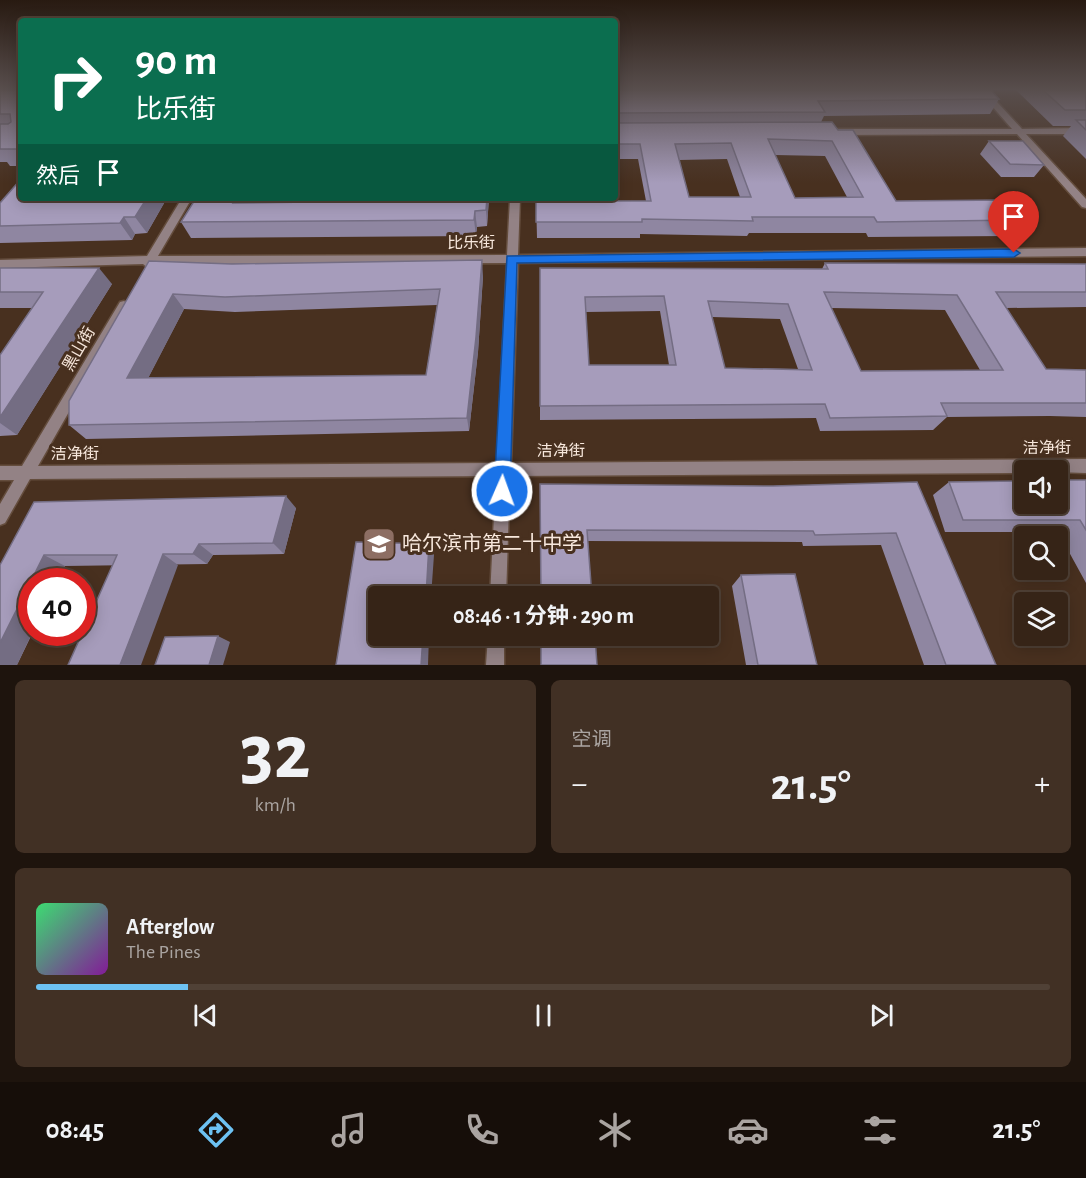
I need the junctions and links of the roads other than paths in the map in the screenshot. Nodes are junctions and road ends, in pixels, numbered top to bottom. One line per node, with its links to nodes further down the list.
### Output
1 (1012, 121): 2 (street)
2 (1021, 131): 3 (street); 4 (street); 7 (street)
3 (1086, 131)
4 (830, 132)
5 (185, 201): 10 (street, 黑山街)
6 (515, 201): 9 (street)
7 (1086, 205)
8 (1086, 252): 9 (street, 比乐街)
9 (511, 259): 10 (street, 比乐街); 13 (street)
10 (151, 260): 11 (street, 比乐街); 15 (street, 黑山街)
11 (0, 264)
12 (1086, 466): 13 (street, 洁净街)
13 (503, 470): 15 (street, 洁净街); 17 (street)
14 (0, 473): 15 (street, 洁净街)
15 (26, 473): 16 (street, 黑山街)
16 (0, 518)
17 (498, 586)
18 (496, 646): 19 (street)
19 (495, 665)

